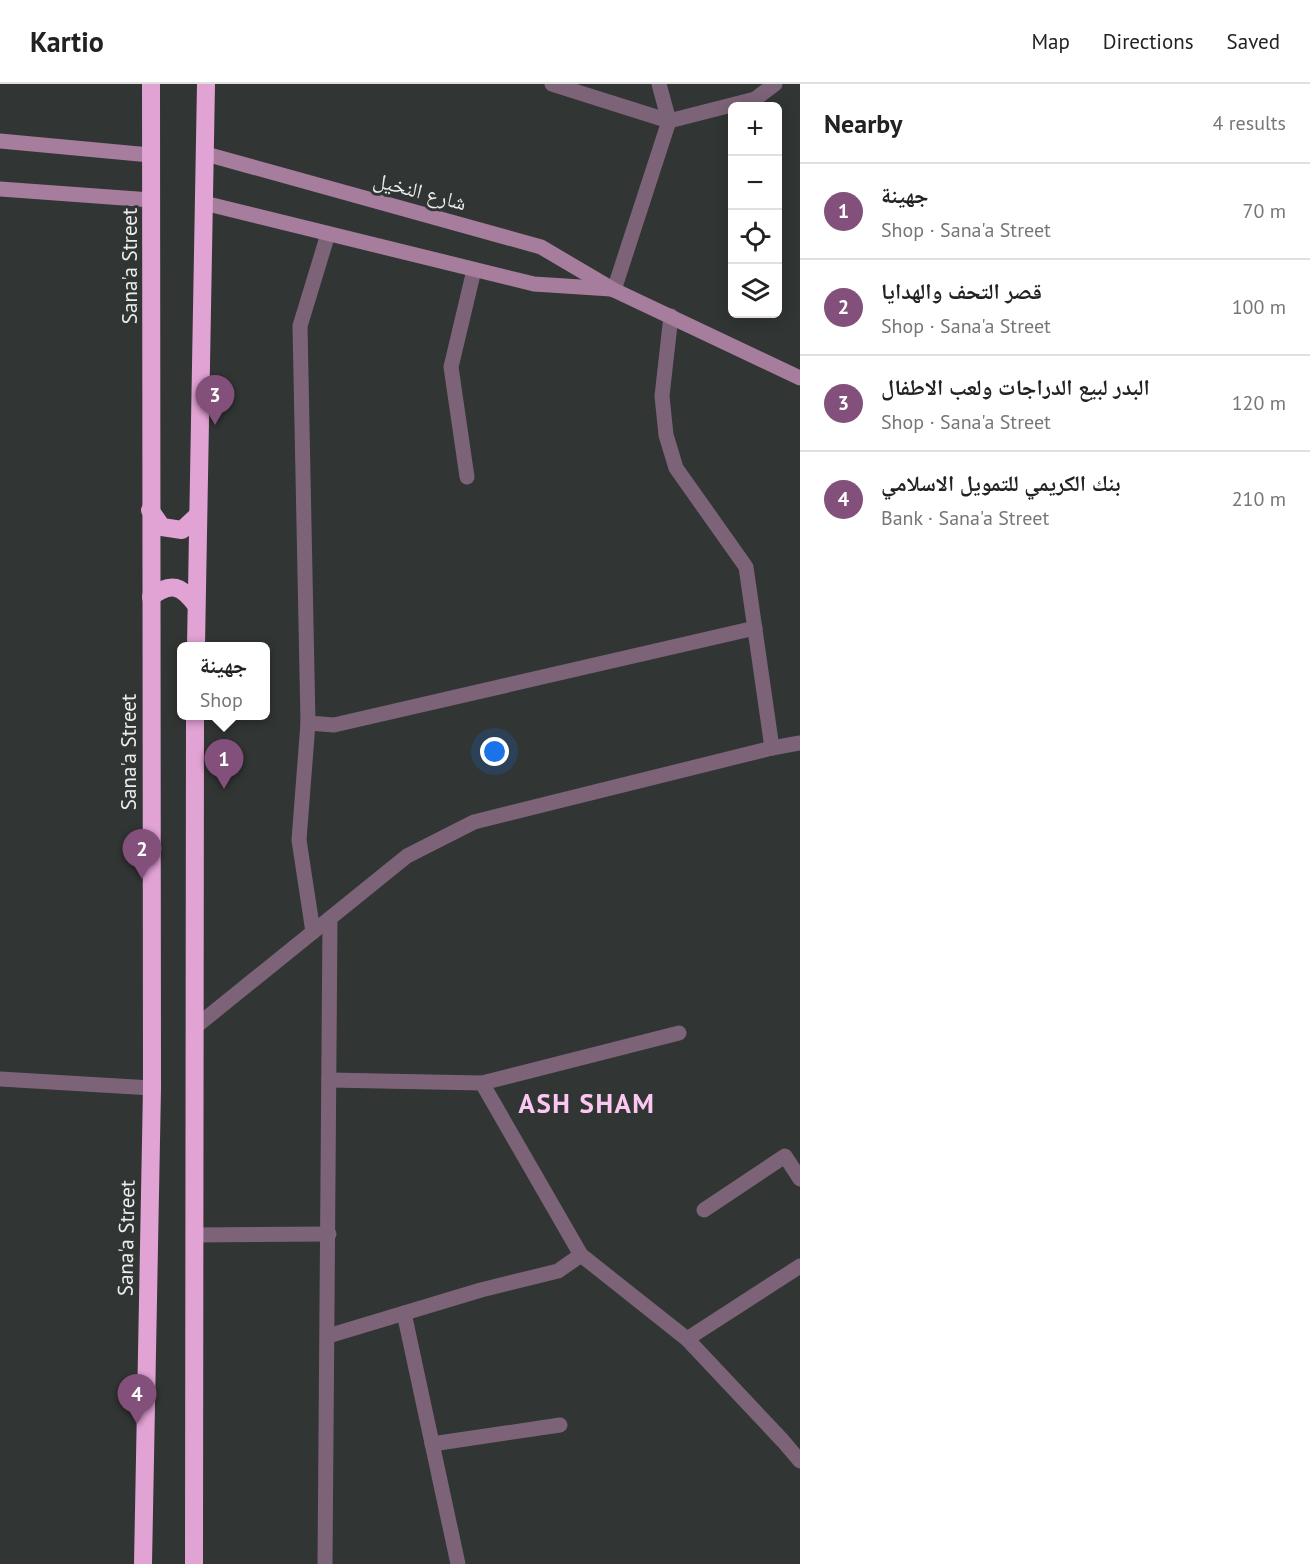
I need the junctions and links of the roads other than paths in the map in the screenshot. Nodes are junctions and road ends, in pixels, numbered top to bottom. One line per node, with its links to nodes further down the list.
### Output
1 (151, 84): 9 (highway, Sana'a Street)
2 (206, 84): 8 (highway)
3 (552, 84): 6 (street)
4 (659, 84): 6 (street)
5 (774, 84): 6 (street)
6 (669, 121): 15 (street)
7 (0, 141): 9 (street)
8 (206, 154): 12 (highway); 15 (street, شارع النخيل)
9 (150, 155): 11 (highway, Sana'a Street)
10 (0, 189): 11 (street)
11 (151, 200): 19 (highway, Sana'a Street)
12 (204, 203): 13 (street, شارع النخيل); 20 (highway)
13 (328, 234): 14 (street, شارع النخيل); 26 (street)
14 (474, 270): 15 (street, شارع النخيل); 18 (street)
15 (614, 290): 16 (street, شارع النخيل)
16 (671, 316): 17 (street, شارع النخيل); 23 (street)
17 (800, 378)
18 (467, 477)
19 (150, 510): 20 (highway); 21 (highway, Sana'a Street)
20 (198, 515): 22 (highway)
21 (151, 597): 22 (highway); 36 (highway, Sana'a Street)
22 (196, 605): 24 (highway)
23 (755, 628): 26 (street); 28 (street)
24 (196, 642)
25 (195, 720): 31 (highway)
26 (308, 723): 30 (street)
27 (800, 743): 28 (street)
28 (772, 748): 29 (street)
29 (330, 919): 30 (street); 34 (street)
30 (314, 932): 31 (street)
31 (194, 1028): 40 (highway)
32 (679, 1032): 35 (street)
33 (0, 1079): 36 (street)
34 (329, 1080): 35 (street); 39 (street)
35 (482, 1083): 41 (street)
36 (152, 1088): 49 (highway, Sana'a Street)
37 (800, 1179): 38 (street)
38 (704, 1210)
39 (329, 1234): 40 (street); 44 (street)
40 (194, 1235): 50 (highway)
41 (581, 1255): 43 (street); 45 (street)
42 (800, 1266): 45 (street)
43 (404, 1313): 44 (street); 47 (street)
44 (328, 1336): 51 (street)
45 (687, 1340): 48 (street)
46 (560, 1425): 47 (street)
47 (432, 1444): 52 (street)
48 (800, 1461)
49 (143, 1564)
50 (194, 1564)
51 (326, 1564)
52 (458, 1564)

